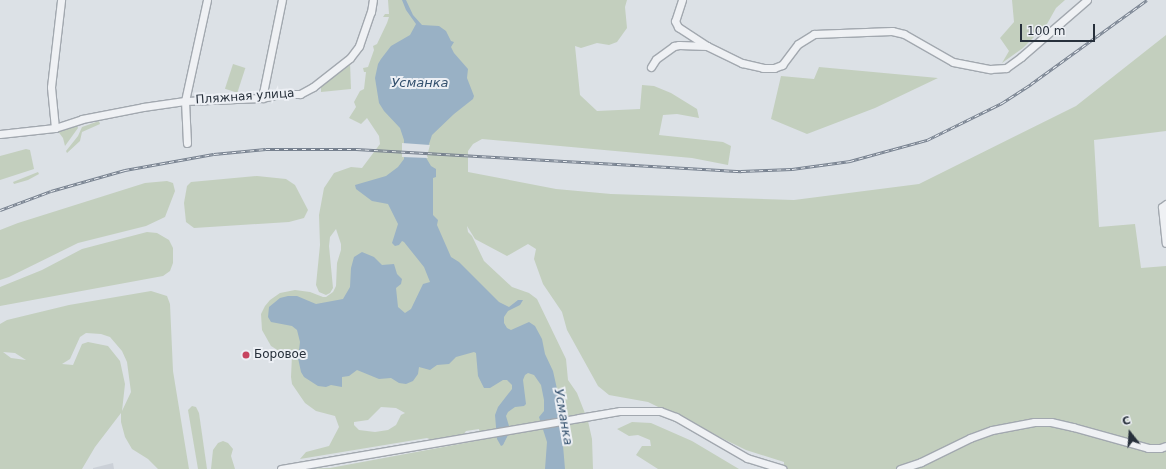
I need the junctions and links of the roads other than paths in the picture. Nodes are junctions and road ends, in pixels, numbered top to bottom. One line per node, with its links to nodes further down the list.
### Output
1 (61, 0): 11 (street)
2 (207, 0): 10 (street)
3 (282, 0): 9 (street)
4 (373, 0): 9 (street, Пляжная улица)
5 (682, 0): 7 (street)
6 (1087, 0): 7 (street)
7 (707, 46): 8 (street)
8 (651, 67)
9 (262, 98): 10 (street, Пляжная улица)
10 (184, 101): 11 (street, Пляжная улица); 13 (street)
11 (55, 128): 12 (street, Пляжная улица)
12 (0, 134)
13 (187, 143)
14 (1165, 204): 15 (street)
15 (1166, 243)
16 (1166, 446): 19 (street)
17 (281, 469): 18 (street)
18 (782, 469)
19 (900, 469)

